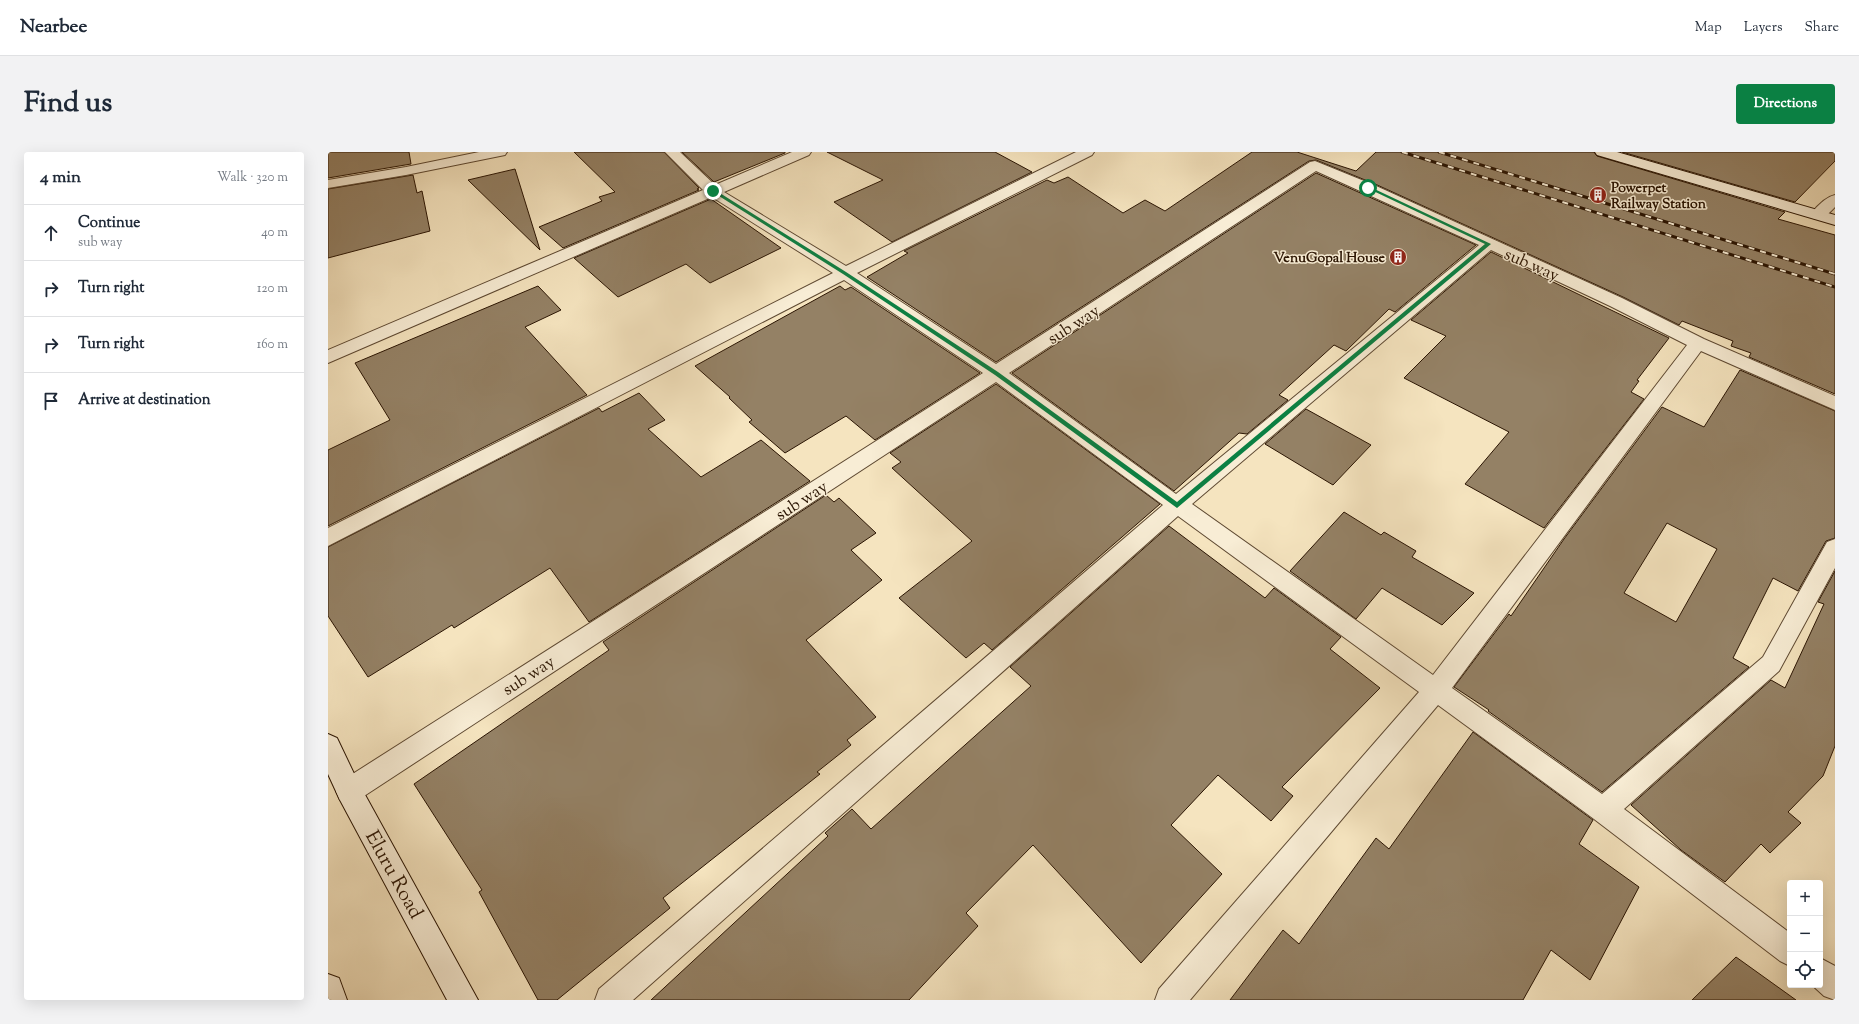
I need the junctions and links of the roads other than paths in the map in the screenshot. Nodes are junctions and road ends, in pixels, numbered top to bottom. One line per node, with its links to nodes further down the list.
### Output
1 (500, 152): 6 (street)
2 (672, 152): 7 (street)
3 (804, 152): 7 (street)
4 (1087, 152): 12 (street)
5 (1602, 152): 9 (street)
6 (328, 184)
7 (713, 191): 12 (street); 14 (street)
8 (1835, 199): 9 (street)
9 (1818, 215): 10 (street)
10 (1835, 220)
11 (1489, 244): 13 (street, sub way); 15 (street, sub way); 17 (street)
12 (845, 273): 15 (street); 18 (street)
13 (1698, 343): 16 (street, sub way); 20 (street)
14 (328, 357)
15 (996, 373): 17 (street); 22 (street, sub way)
16 (1835, 402)
17 (1177, 505): 20 (street); 30 (street)
18 (328, 538)
19 (1835, 548): 23 (street)
20 (1436, 690): 23 (street); 31 (street)
21 (328, 746): 22 (street, Eluru Road)
22 (349, 791): 29 (street, Eluru Road)
23 (1603, 810): 24 (street)
24 (1787, 949)
25 (1823, 975): 26 (street)
26 (1835, 985)
27 (328, 989): 28 (street)
28 (332, 1000)
29 (463, 1000)
30 (610, 1000)
31 (1170, 1000)

